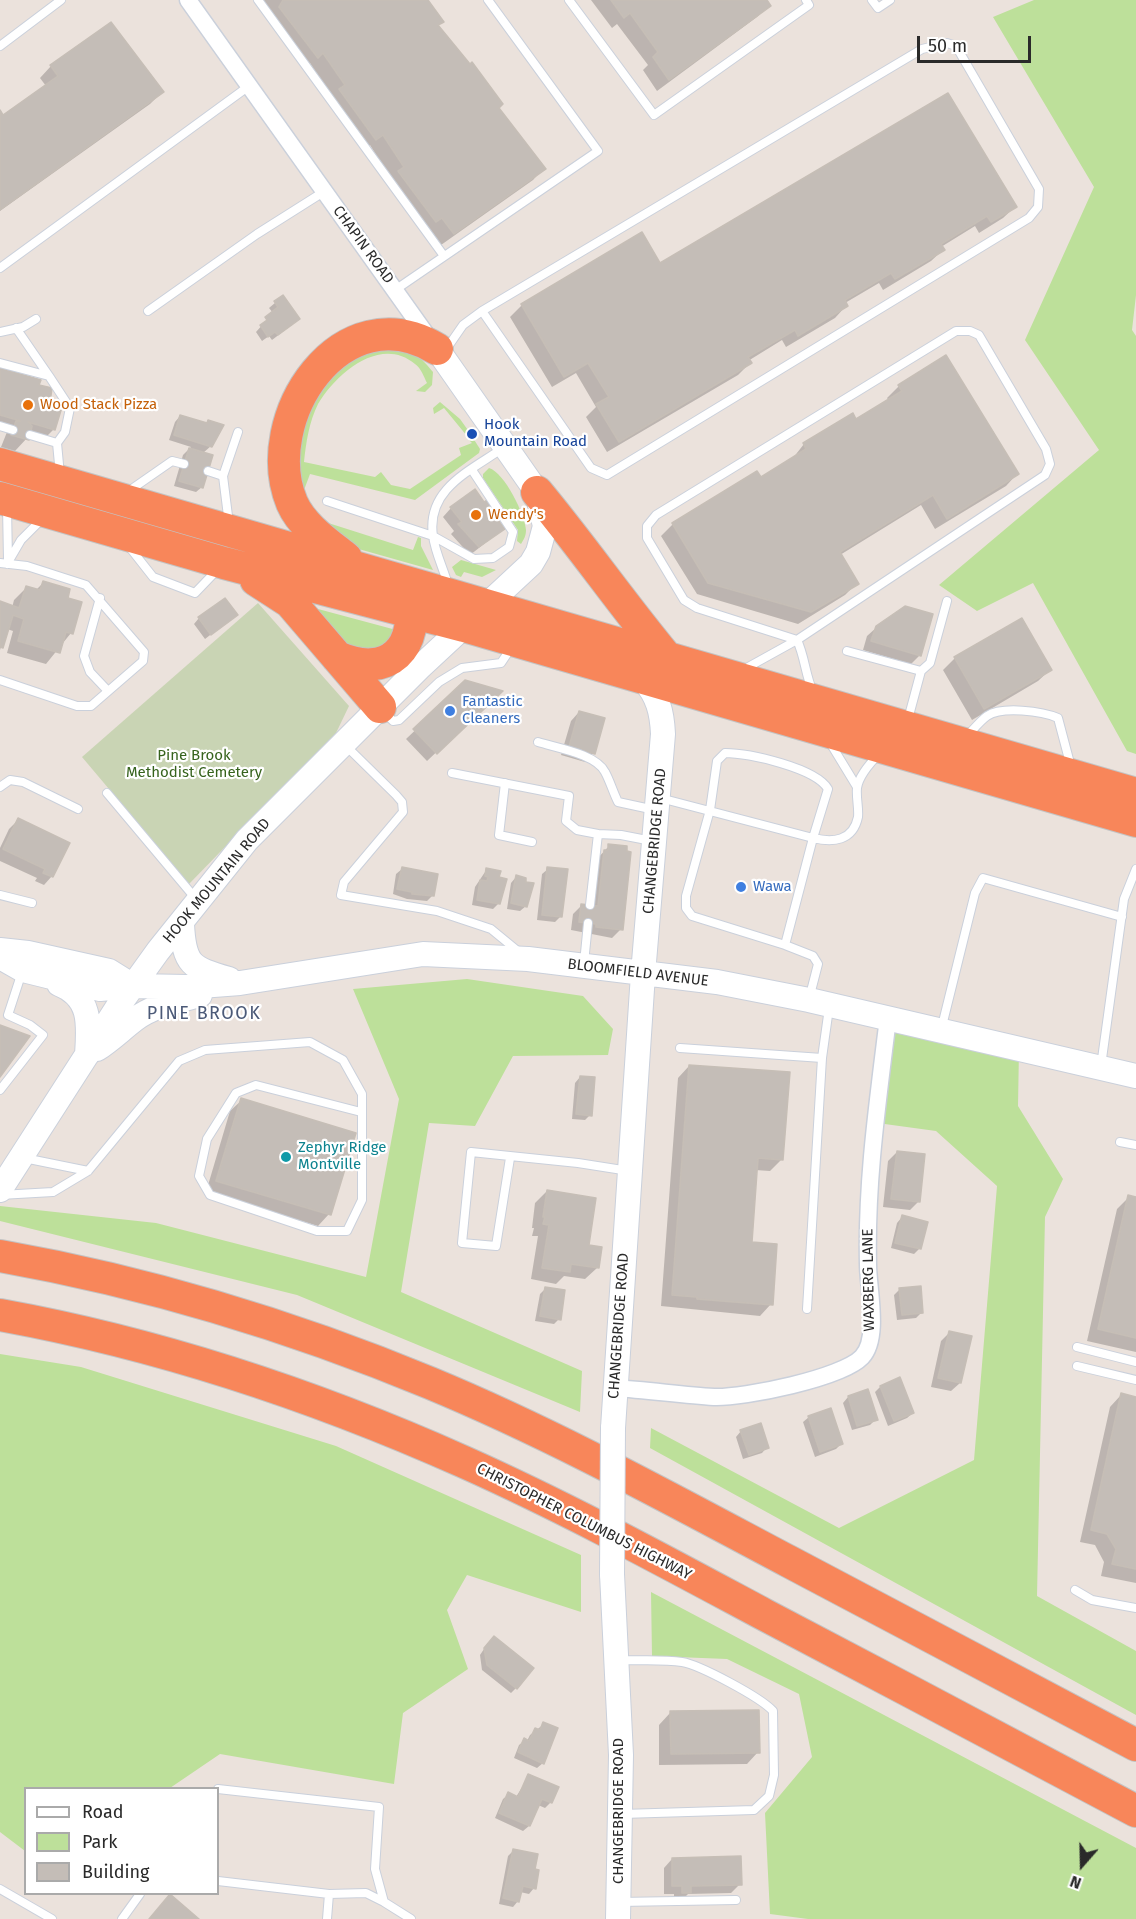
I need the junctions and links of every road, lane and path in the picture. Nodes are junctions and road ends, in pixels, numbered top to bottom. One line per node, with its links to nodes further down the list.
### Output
1 (61, 0): 9 (lane)
2 (188, 0): 10 (street, CHAPIN ROAD)
3 (258, 0): 12 (lane)
4 (488, 0): 12 (lane)
5 (569, 0): 6 (lane)
6 (806, 0)
7 (872, 0): 8 (lane)
8 (890, 0)
9 (0, 46)
10 (249, 86): 11 (street, CHAPIN ROAD); 13 (lane)
11 (325, 191): 14 (street, CHAPIN ROAD); 15 (lane)
12 (444, 256): 14 (lane)
13 (0, 268)
14 (395, 290): 20 (street, CHAPIN ROAD)
15 (148, 311)
16 (482, 311): 16 (lane); 20 (lane)
17 (36, 319): 18 (lane)
18 (16, 328): 19 (lane); 22 (lane)
19 (0, 332)
20 (439, 353): 28 (main road, CHAPIN ROAD); 44 (highway)
21 (0, 363): 22 (lane)
22 (49, 376): 27 (lane)
23 (0, 426): 24 (lane)
24 (13, 430)
25 (238, 432): 33 (lane)
26 (30, 435): 27 (lane)
27 (57, 443): 34 (lane)
28 (504, 448): 31 (lane); 35 (main road, CHAPIN ROAD)
29 (0, 464): 34 (highway)
30 (184, 465): 36 (lane)
31 (472, 470): 41 (lane); 41 (lane)
32 (208, 471): 33 (lane)
33 (223, 476): 40 (lane)
34 (60, 481): 36 (highway)
35 (537, 492): 49 (main road, HOOK MOUNTAIN ROAD); 56 (highway)
36 (119, 497): 40 (highway)
37 (3, 499): 39 (highway); 42 (lane)
38 (327, 501): 41 (lane)
39 (48, 513): 42 (lane); 43 (highway)
40 (230, 530): 44 (highway)
41 (433, 536): 46 (lane)
42 (4, 563): 47 (lane)
43 (224, 563): 50 (highway); 55 (highway)
44 (359, 567): 45 (highway)
45 (406, 581): 46 (highway); 50 (highway)
46 (451, 594): 49 (highway)
47 (100, 598): 61 (lane); 61 (lane)
48 (947, 601): 57 (lane)
49 (488, 605): 51 (main road, HOOK MOUNTAIN ROAD); 56 (highway)
50 (413, 614): 51 (highway); 55 (highway)
51 (464, 626): 53 (highway); 63 (main road, HOOK MOUNTAIN ROAD)
52 (798, 640): 52 (lane); 58 (lane); 64 (lane)
53 (515, 641): 59 (highway); 63 (lane)
54 (847, 651): 57 (lane)
55 (337, 657): 63 (highway)
56 (667, 657): 58 (highway)
57 (921, 671): 65 (lane)
58 (731, 676): 64 (highway)
59 (643, 679): 62 (highway); 66 (main road, CHANGEBRIDGE ROAD)
60 (0, 680): 61 (lane)
61 (108, 691)
62 (707, 698): 64 (highway); 66 (main road)
63 (380, 707): 69 (main road, HOOK MOUNTAIN ROAD)
64 (819, 715): 65 (highway); 70 (highway); 74 (lane)
65 (907, 726): 68 (highway)
66 (663, 734): 78 (main road, CHANGEBRIDGE ROAD)
67 (538, 742): 78 (lane)
68 (960, 743): 72 (highway); 72 (lane)
69 (344, 744): 88 (main road, HOOK MOUNTAIN ROAD); 97 (lane)
70 (884, 748): 74 (lane); 81 (highway)
71 (452, 773): 73 (lane)
72 (1073, 776): 77 (highway)
73 (505, 783): 82 (lane); 84 (lane)
74 (857, 786): 83 (lane)
75 (0, 787): 79 (lane)
76 (107, 793): 88 (lane)
77 (1136, 794)
78 (659, 804): 80 (lane); 85 (main road, CHANGEBRIDGE ROAD)
79 (78, 809)
80 (710, 810): 83 (lane); 83 (lane); 94 (lane)
81 (1136, 821)
82 (598, 834): 85 (lane); 90 (lane)
83 (813, 838): 94 (lane)
84 (532, 842)
85 (656, 842): 100 (main road, CHANGEBRIDGE ROAD)
86 (1136, 869): 91 (lane)
87 (0, 895): 89 (lane)
88 (198, 902): 93 (main road, HOOK MOUNTAIN ROAD)
89 (32, 903)
90 (590, 905)
91 (1122, 917): 105 (lane); 109 (lane)
92 (588, 923): 98 (lane)
93 (182, 924): 101 (main road); 102 (main road, HOOK MOUNTAIN ROAD)
94 (785, 945): 103 (lane)
95 (0, 950): 102 (main road, BLOOMFIELD AVENUE)
96 (0, 957): 99 (main road, BLOOMFIELD AVENUE)
97 (528, 959): 98 (main road, BLOOMFIELD AVENUE); 101 (main road, BLOOMFIELD AVENUE)
98 (584, 966): 100 (main road, BLOOMFIELD AVENUE)
99 (27, 972): 102 (main road, BLOOMFIELD AVENUE); 107 (main road); 111 (lane)
100 (643, 974): 103 (main road, BLOOMFIELD AVENUE); 118 (main road, CHANGEBRIDGE ROAD)
101 (240, 983): 102 (main road, BLOOMFIELD AVENUE); 107 (main road)
102 (134, 986): 107 (main road, HOOK MOUNTAIN ROAD)
103 (819, 1002): 104 (main road, BLOOMFIELD AVENUE); 108 (lane)
104 (888, 1018): 105 (main road, BLOOMFIELD AVENUE); 128 (street, WAXBERG LANE)
105 (940, 1031): 109 (main road, BLOOMFIELD AVENUE)
106 (680, 1048): 108 (lane)
107 (87, 1056): 115 (main road, HOOK MOUNTAIN ROAD)
108 (822, 1058): 122 (lane)
109 (1101, 1068): 110 (main road, BLOOMFIELD AVENUE)
110 (1136, 1076)
111 (0, 1090)
112 (361, 1112): 112 (lane); 117 (lane)
113 (1120, 1142): 114 (lane)
114 (1136, 1145)
115 (10, 1156): 117 (lane); 119 (main road, HOOK MOUNTAIN ROAD)
116 (510, 1158): 116 (lane); 118 (lane)
117 (88, 1171): 120 (lane)
118 (630, 1171): 128 (main road, CHANGEBRIDGE ROAD)
119 (0, 1190)
120 (0, 1195)
121 (1, 1256): 132 (highway)
122 (807, 1309)
123 (0, 1315): 134 (highway, CHRISTOPHER COLUMBUS HIGHWAY)
124 (1077, 1347): 125 (lane)
125 (1136, 1362)
126 (1077, 1366): 127 (lane)
127 (1136, 1380)
128 (614, 1388): 131 (main road, CHANGEBRIDGE ROAD, bridge)
129 (1075, 1590): 130 (lane)
130 (1136, 1608)
131 (616, 1660): 135 (main road, CHANGEBRIDGE ROAD); 135 (lane)
132 (1136, 1745)
133 (219, 1789): 141 (lane)
134 (1136, 1810)
135 (620, 1814): 142 (main road, CHANGEBRIDGE ROAD)
136 (219, 1881): 138 (lane)
137 (0, 1889): 143 (lane)
138 (329, 1894): 141 (lane); 145 (lane)
139 (139, 1895): 144 (lane)
140 (736, 1900): 142 (lane)
141 (384, 1902): 146 (lane)
142 (618, 1910)
143 (52, 1919)
144 (122, 1919)
145 (327, 1919)
146 (411, 1919)

